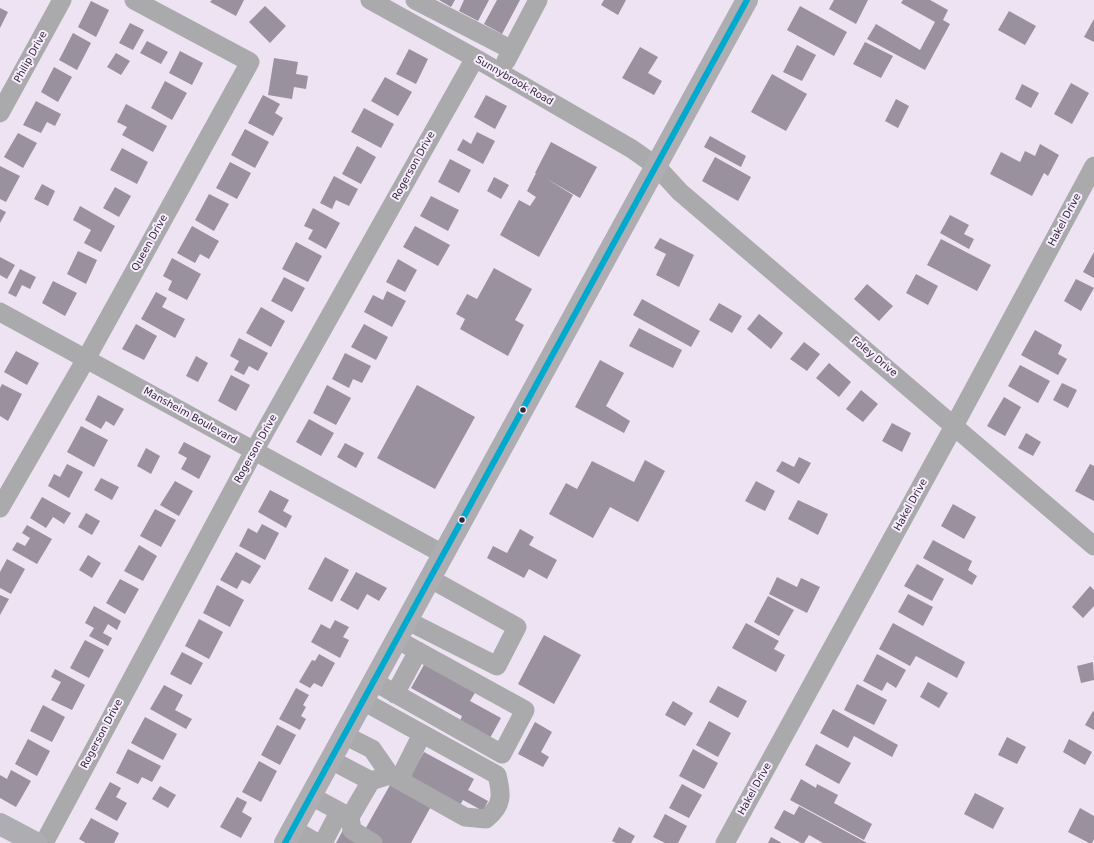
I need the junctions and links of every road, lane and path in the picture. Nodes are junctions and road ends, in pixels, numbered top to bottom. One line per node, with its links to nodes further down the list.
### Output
1 (62, 0): 10 (street, Philip Drive)
2 (134, 0): 14 (street, Queen Drive)
3 (370, 0): 8 (street, Sunnybrook Road)
4 (415, 0): 7 (street)
5 (538, 0): 7 (street)
6 (747, 0): 11 (main road)
7 (512, 50): 9 (street)
8 (475, 58): 9 (street, Sunnybrook Road); 16 (street, Rogerson Drive)
9 (500, 73): 11 (street, Sunnybrook Road)
10 (0, 113)
11 (656, 166): 15 (street, Foley Drive); 19 (main road)
12 (1094, 166): 15 (street, Hakel Drive)
13 (0, 312): 14 (street, Mansheim Boulevard)
14 (86, 359): 16 (street, Mansheim Boulevard); 17 (street, Queen Drive)
15 (954, 426): 18 (street, Foley Drive); 41 (street, Hakel Drive)
16 (254, 451): 19 (street, Mansheim Boulevard); 37 (street, Rogerson Drive)
17 (0, 508)
18 (1094, 546)
19 (443, 554): 20 (main road)
20 (429, 578): 21 (main road); 21 (street)
21 (406, 620): 22 (main road)
22 (396, 639): 23 (street); 24 (main road)
23 (418, 651): 25 (street); 25 (street)
24 (373, 681): 25 (street); 26 (main road)
25 (395, 694)
26 (363, 701): 27 (main road); 28 (street)
27 (344, 734): 29 (main road); 30 (street)
28 (422, 734): 30 (street); 30 (street)
29 (331, 760): 31 (street); 32 (main road)
30 (394, 778): 31 (street)
31 (371, 781): 33 (street)
32 (311, 796): 33 (street); 35 (main road)
33 (345, 815): 39 (street); 40 (street)
34 (0, 824): 36 (main road)
35 (289, 836): 38 (street)
36 (36, 843)
37 (44, 843)
38 (317, 843)
39 (323, 843)
40 (373, 843)
41 (725, 843)

